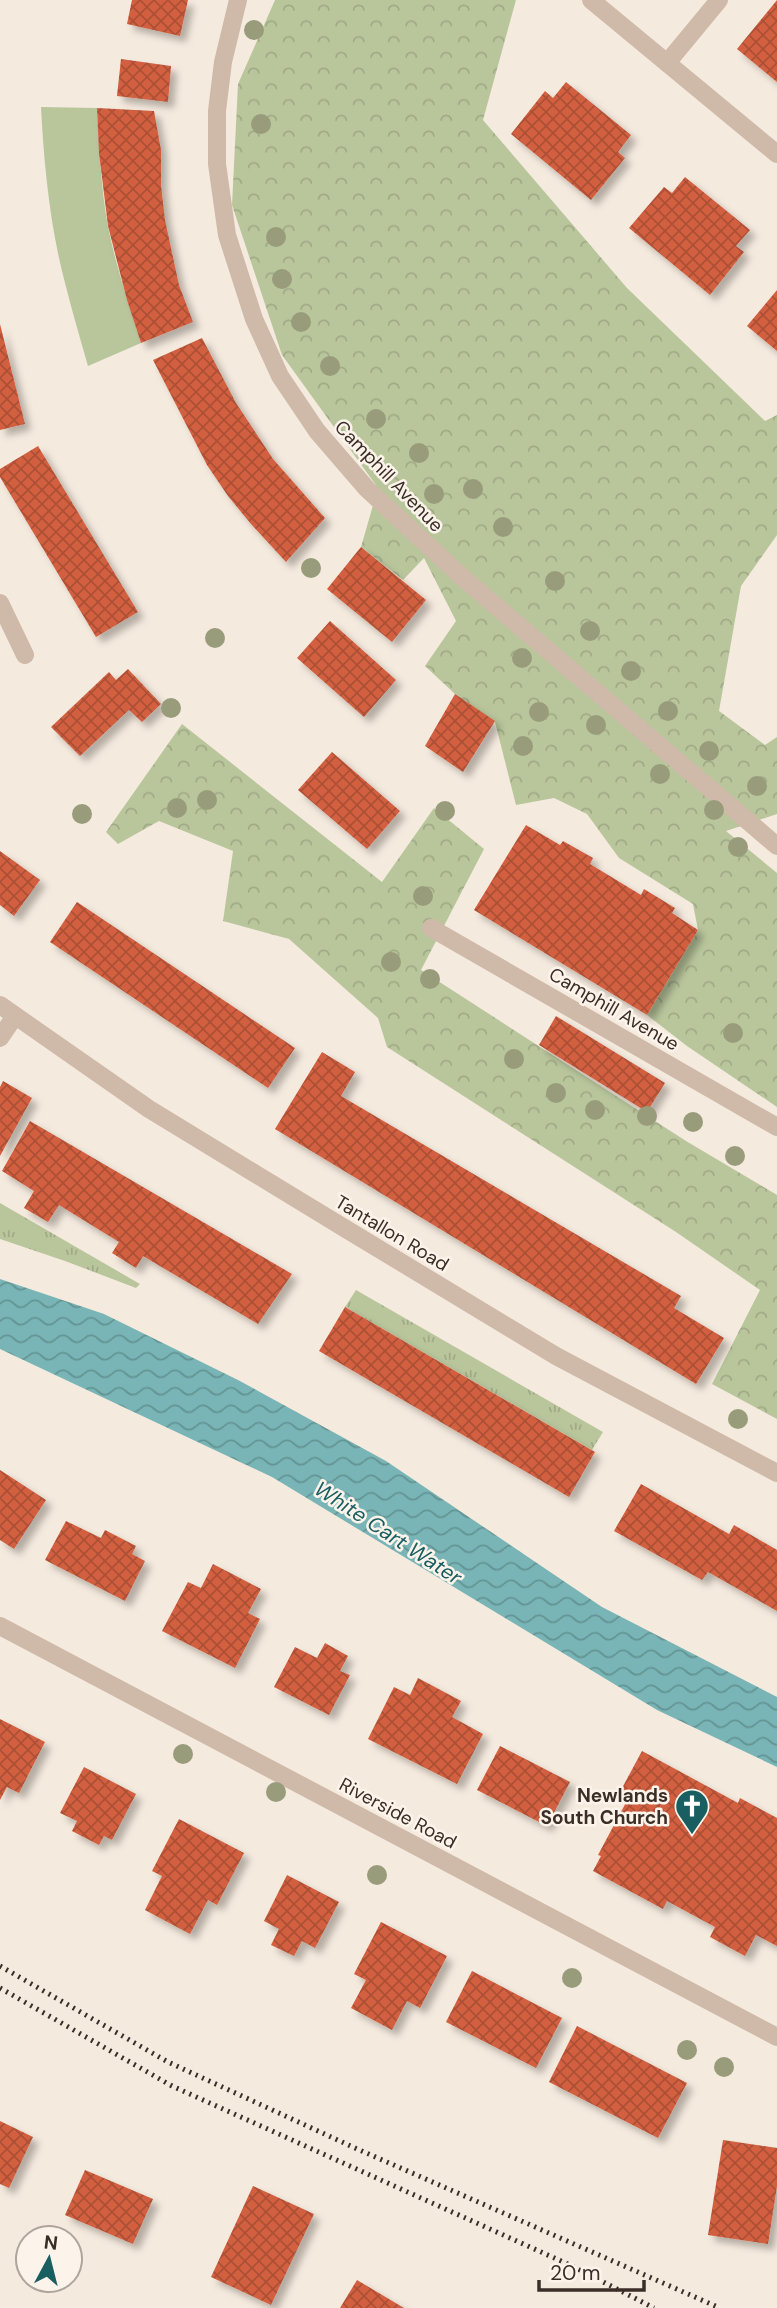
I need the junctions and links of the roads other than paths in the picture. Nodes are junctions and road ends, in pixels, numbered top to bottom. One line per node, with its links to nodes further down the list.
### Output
1 (238, 0): 8 (street, Camphill Avenue)
2 (591, 0): 4 (street)
3 (719, 0): 4 (street)
4 (667, 63): 5 (street)
5 (777, 154)
6 (0, 603): 7 (street)
7 (25, 655)
8 (777, 846)
9 (430, 928): 13 (street, Camphill Avenue)
10 (0, 1005): 11 (street, Tantallon Road)
11 (15, 1016): 12 (street); 14 (street, Tantallon Road)
12 (0, 1038)
13 (777, 1127)
14 (777, 1473)
15 (0, 1626): 16 (street, Riverside Road)
16 (777, 2037)

